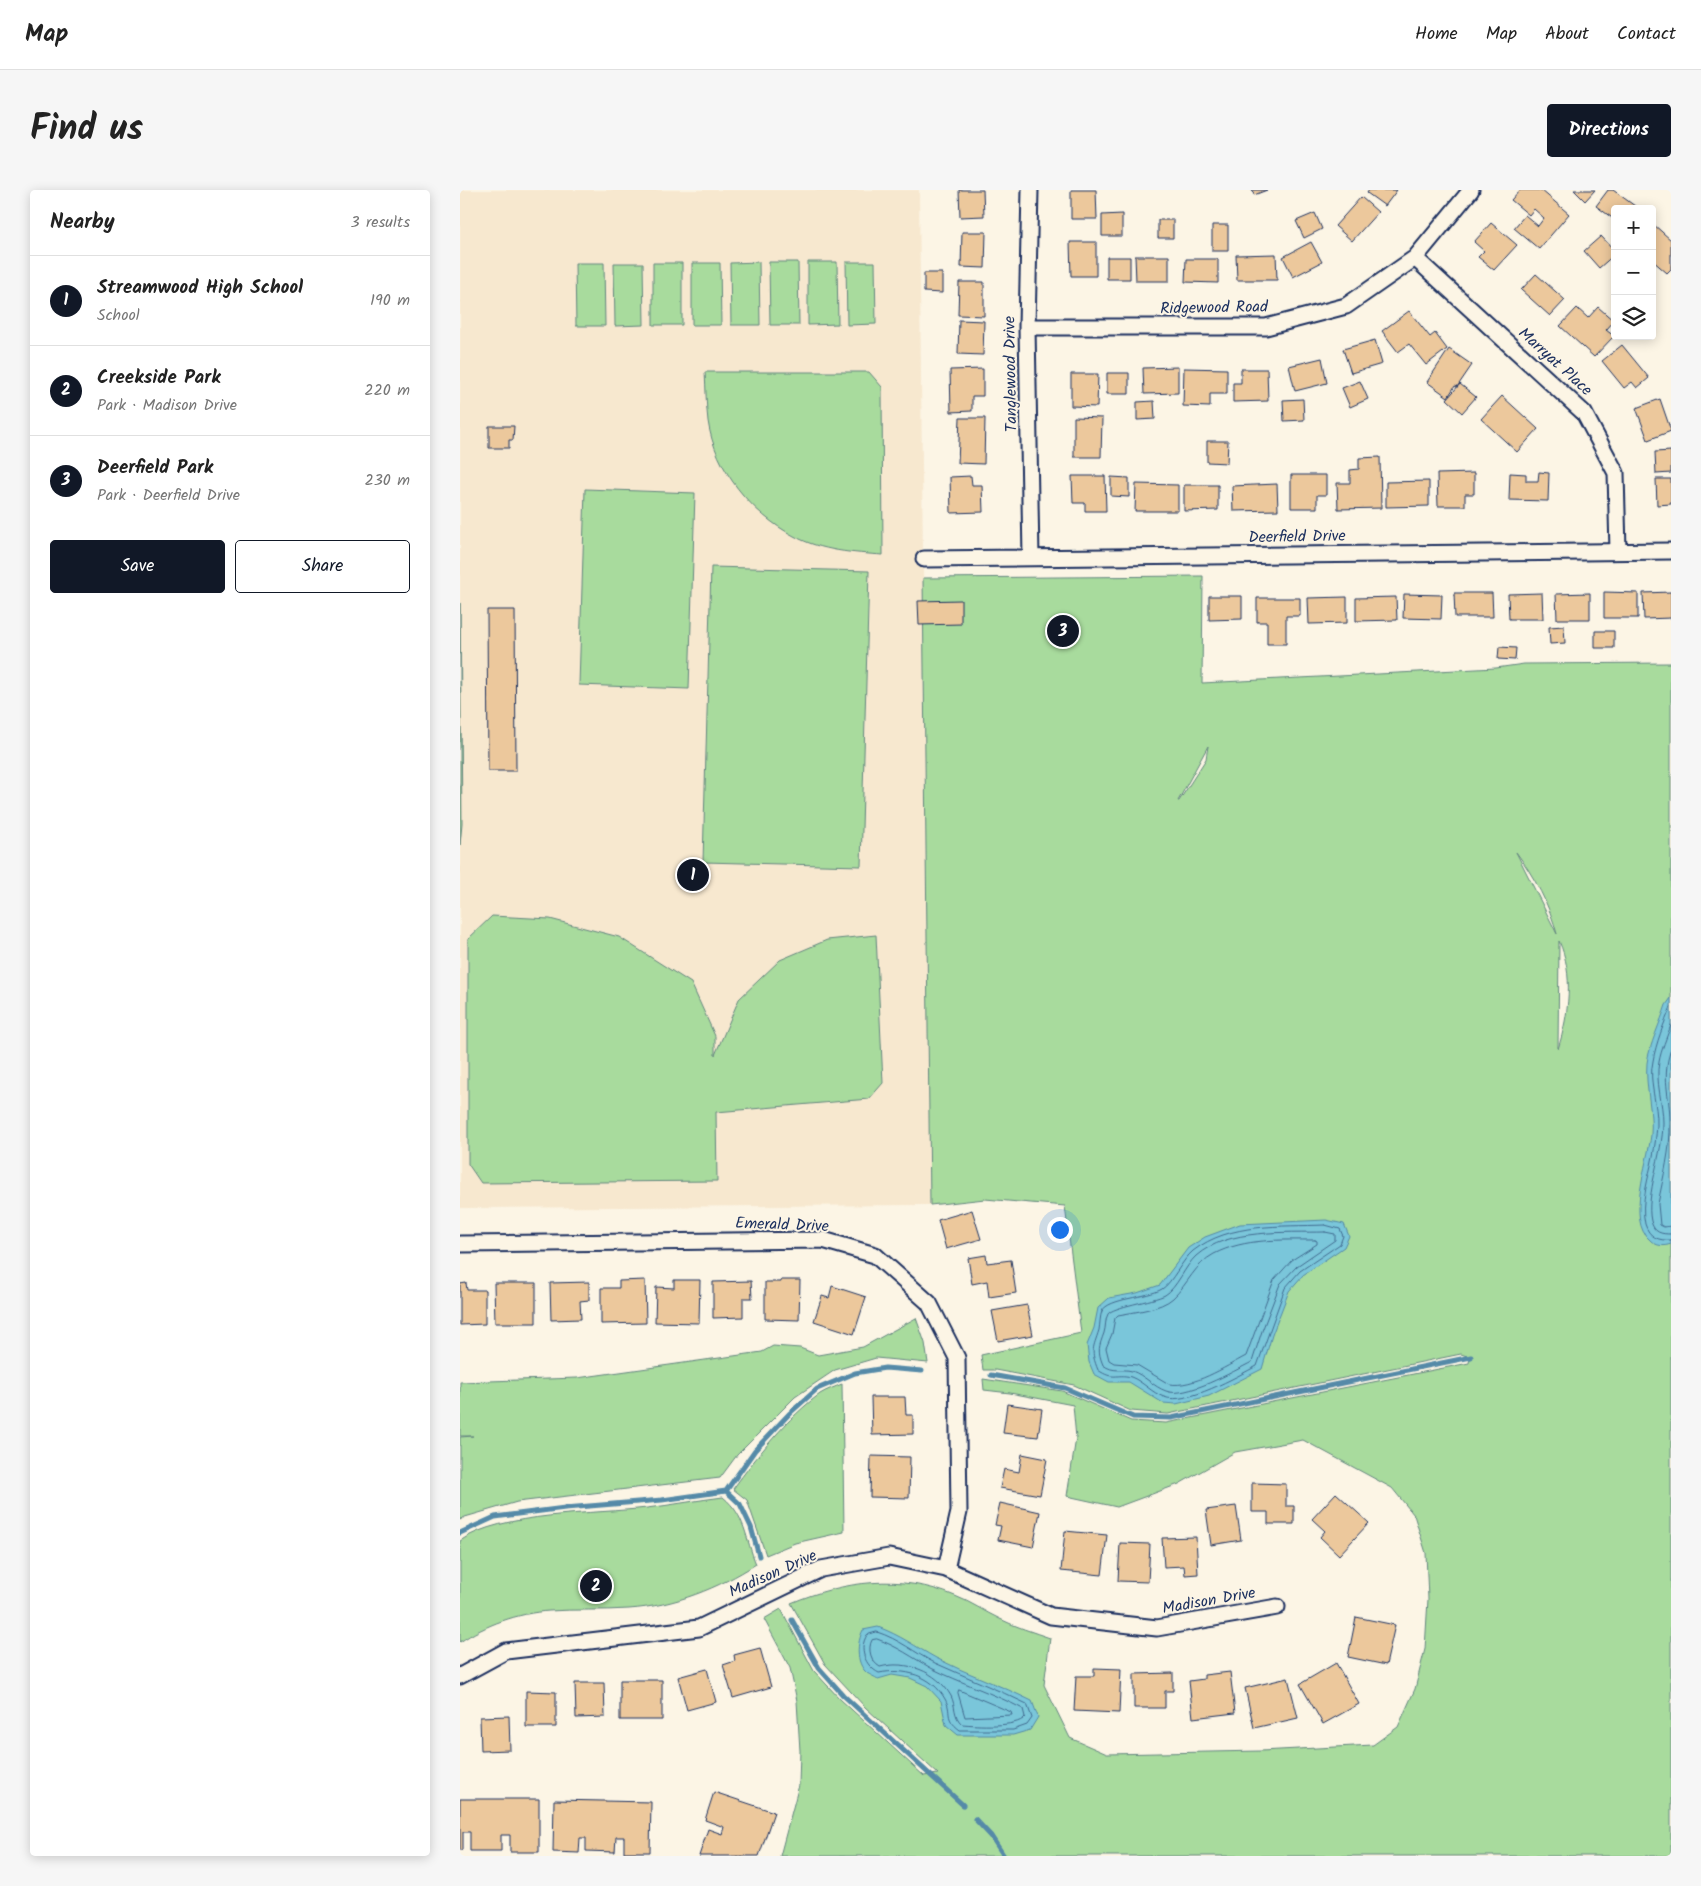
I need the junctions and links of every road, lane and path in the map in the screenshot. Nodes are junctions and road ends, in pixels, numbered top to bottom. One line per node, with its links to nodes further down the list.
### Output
1 (1030, 190): 4 (street, Tanglewood Drive)
2 (1471, 190): 3 (street, Ridgewood Road)
3 (1415, 258): 4 (street, Ridgewood Road); 5 (street, Marryat Place)
4 (1028, 327): 7 (street, Tanglewood Drive)
5 (1618, 551): 6 (street, Deerfield Drive); 7 (street, Deerfield Drive)
6 (1671, 551)
7 (1031, 558): 8 (street, Deerfield Drive)
8 (924, 559)
9 (460, 1244): 10 (street, Emerald Drive)
10 (946, 1569): 11 (street, Madison Drive); 12 (street, Madison Drive)
11 (1277, 1607)
12 (460, 1676)

